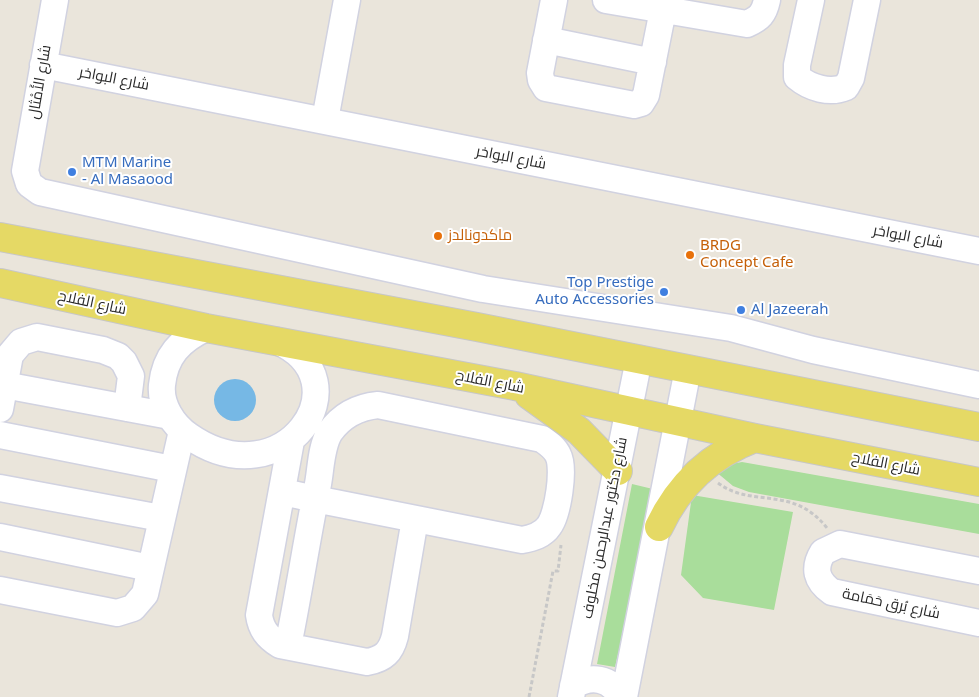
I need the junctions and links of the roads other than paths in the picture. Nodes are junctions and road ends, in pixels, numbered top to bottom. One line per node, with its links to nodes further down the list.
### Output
1 (55, 0): 11 (street, شارع الأَمْثال)
2 (347, 0): 12 (street)
3 (554, 0): 9 (street)
4 (606, 0): 8 (street)
5 (767, 0): 8 (street)
6 (811, 0): 7 (street)
7 (867, 0)
8 (663, 10): 10 (street)
9 (546, 40): 10 (street); 10 (street)
10 (653, 62)
11 (43, 64): 12 (street, شارع البواخر); 22 (street, شارع الأَمْثال)
12 (325, 120): 15 (street, شارع البواخر)
13 (0, 221): 16 (main road)
14 (0, 237): 16 (main road)
15 (979, 251)
16 (108, 258): 20 (main road)
17 (9, 287): 18 (main road, شارع الفلاح)
18 (206, 328): 19 (main road, شارع الفلاح); 28 (street)
19 (277, 341): 23 (main road, شارع الفلاح); 32 (street)
20 (639, 359): 21 (main road); 26 (street, شارع دكتور عبدالرحمن مخلوف)
21 (688, 369): 27 (street); 29 (main road)
22 (979, 385)
23 (515, 386): 26 (main road, شارع الفلاح); 34 (main road)
24 (2, 397): 25 (street); 25 (street)
25 (127, 408): 28 (street)
26 (629, 410): 27 (main road, شارع الفلاح); 34 (street, شارع دكتور عبدالرحمن مخلوف)
27 (677, 422): 31 (main road, شارع الفلاح); 41 (street)
28 (176, 424): 32 (street); 33 (street)
29 (979, 427)
30 (0, 435): 33 (street)
31 (755, 438): 35 (main road, شارع الفلاح); 41 (main road)
32 (291, 441): 37 (street)
33 (172, 469): 39 (street)
34 (618, 472): 48 (street, شارع دكتور عبدالرحمن مخلوف)
35 (979, 482)
36 (0, 488): 39 (street)
37 (283, 492): 38 (street); 47 (street)
38 (315, 499): 40 (street); 40 (street); 47 (street)
39 (161, 518): 43 (street)
40 (416, 519): 47 (street)
41 (659, 527): 50 (street)
42 (0, 537): 43 (street)
43 (150, 568): 45 (street)
44 (979, 571): 46 (street, شارع بُرق حَمَامة)
45 (0, 590)
46 (979, 623)
47 (288, 646)
48 (572, 691): 49 (street)
49 (620, 697)
50 (624, 697)

